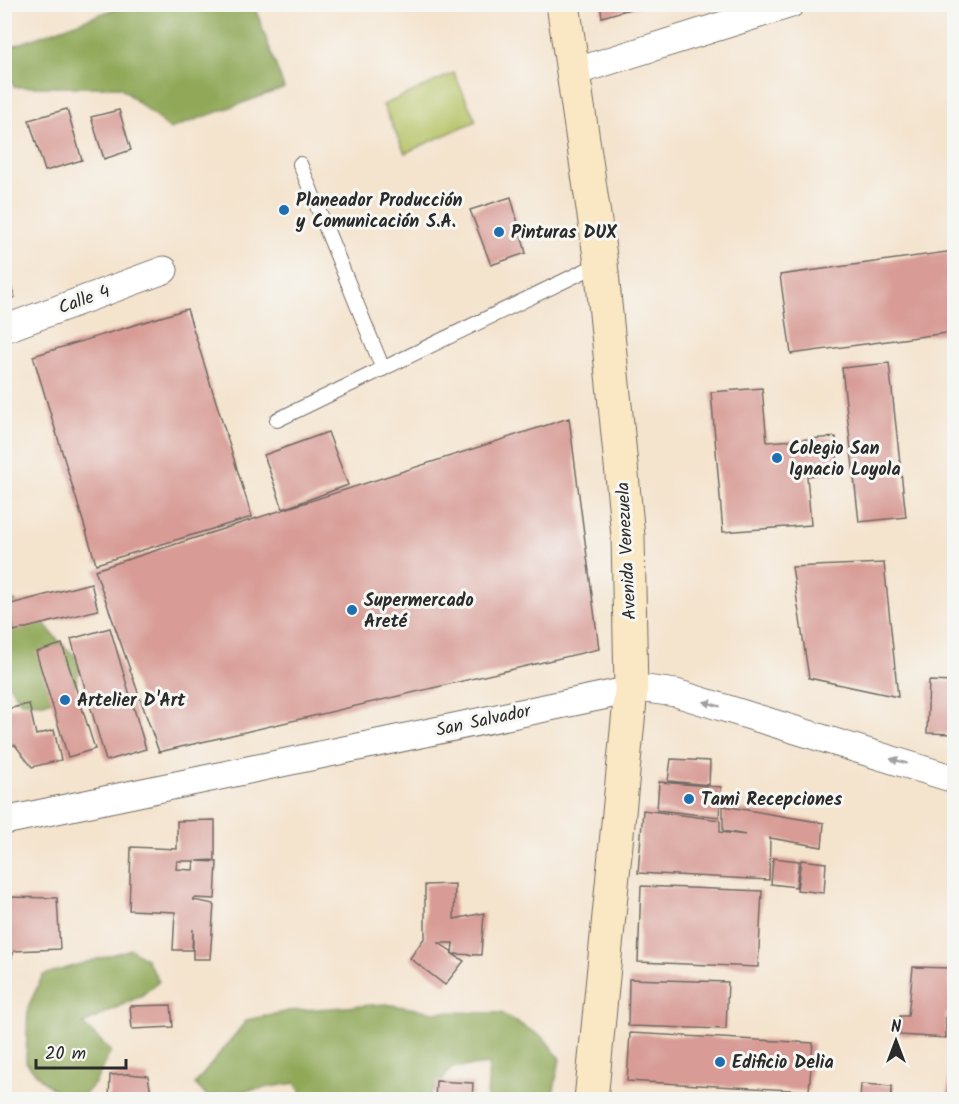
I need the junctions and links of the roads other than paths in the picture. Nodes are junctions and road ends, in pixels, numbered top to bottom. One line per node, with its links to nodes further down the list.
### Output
1 (564, 4): 3 (main road, Avenida Venezuela)
2 (792, 4): 3 (street)
3 (574, 72): 5 (main road, Avenida Venezuela)
4 (300, 164): 8 (lane)
5 (601, 263): 8 (lane); 10 (main road, Avenida Venezuela)
6 (164, 270): 7 (street, Calle 4)
7 (4, 329)
8 (383, 369): 9 (lane)
9 (277, 420)
10 (631, 690): 11 (street, San Salvador, one-way to 10); 12 (street, San Salvador); 13 (main road, Avenida Venezuela)
11 (954, 779)
12 (4, 821)
13 (591, 1100)

